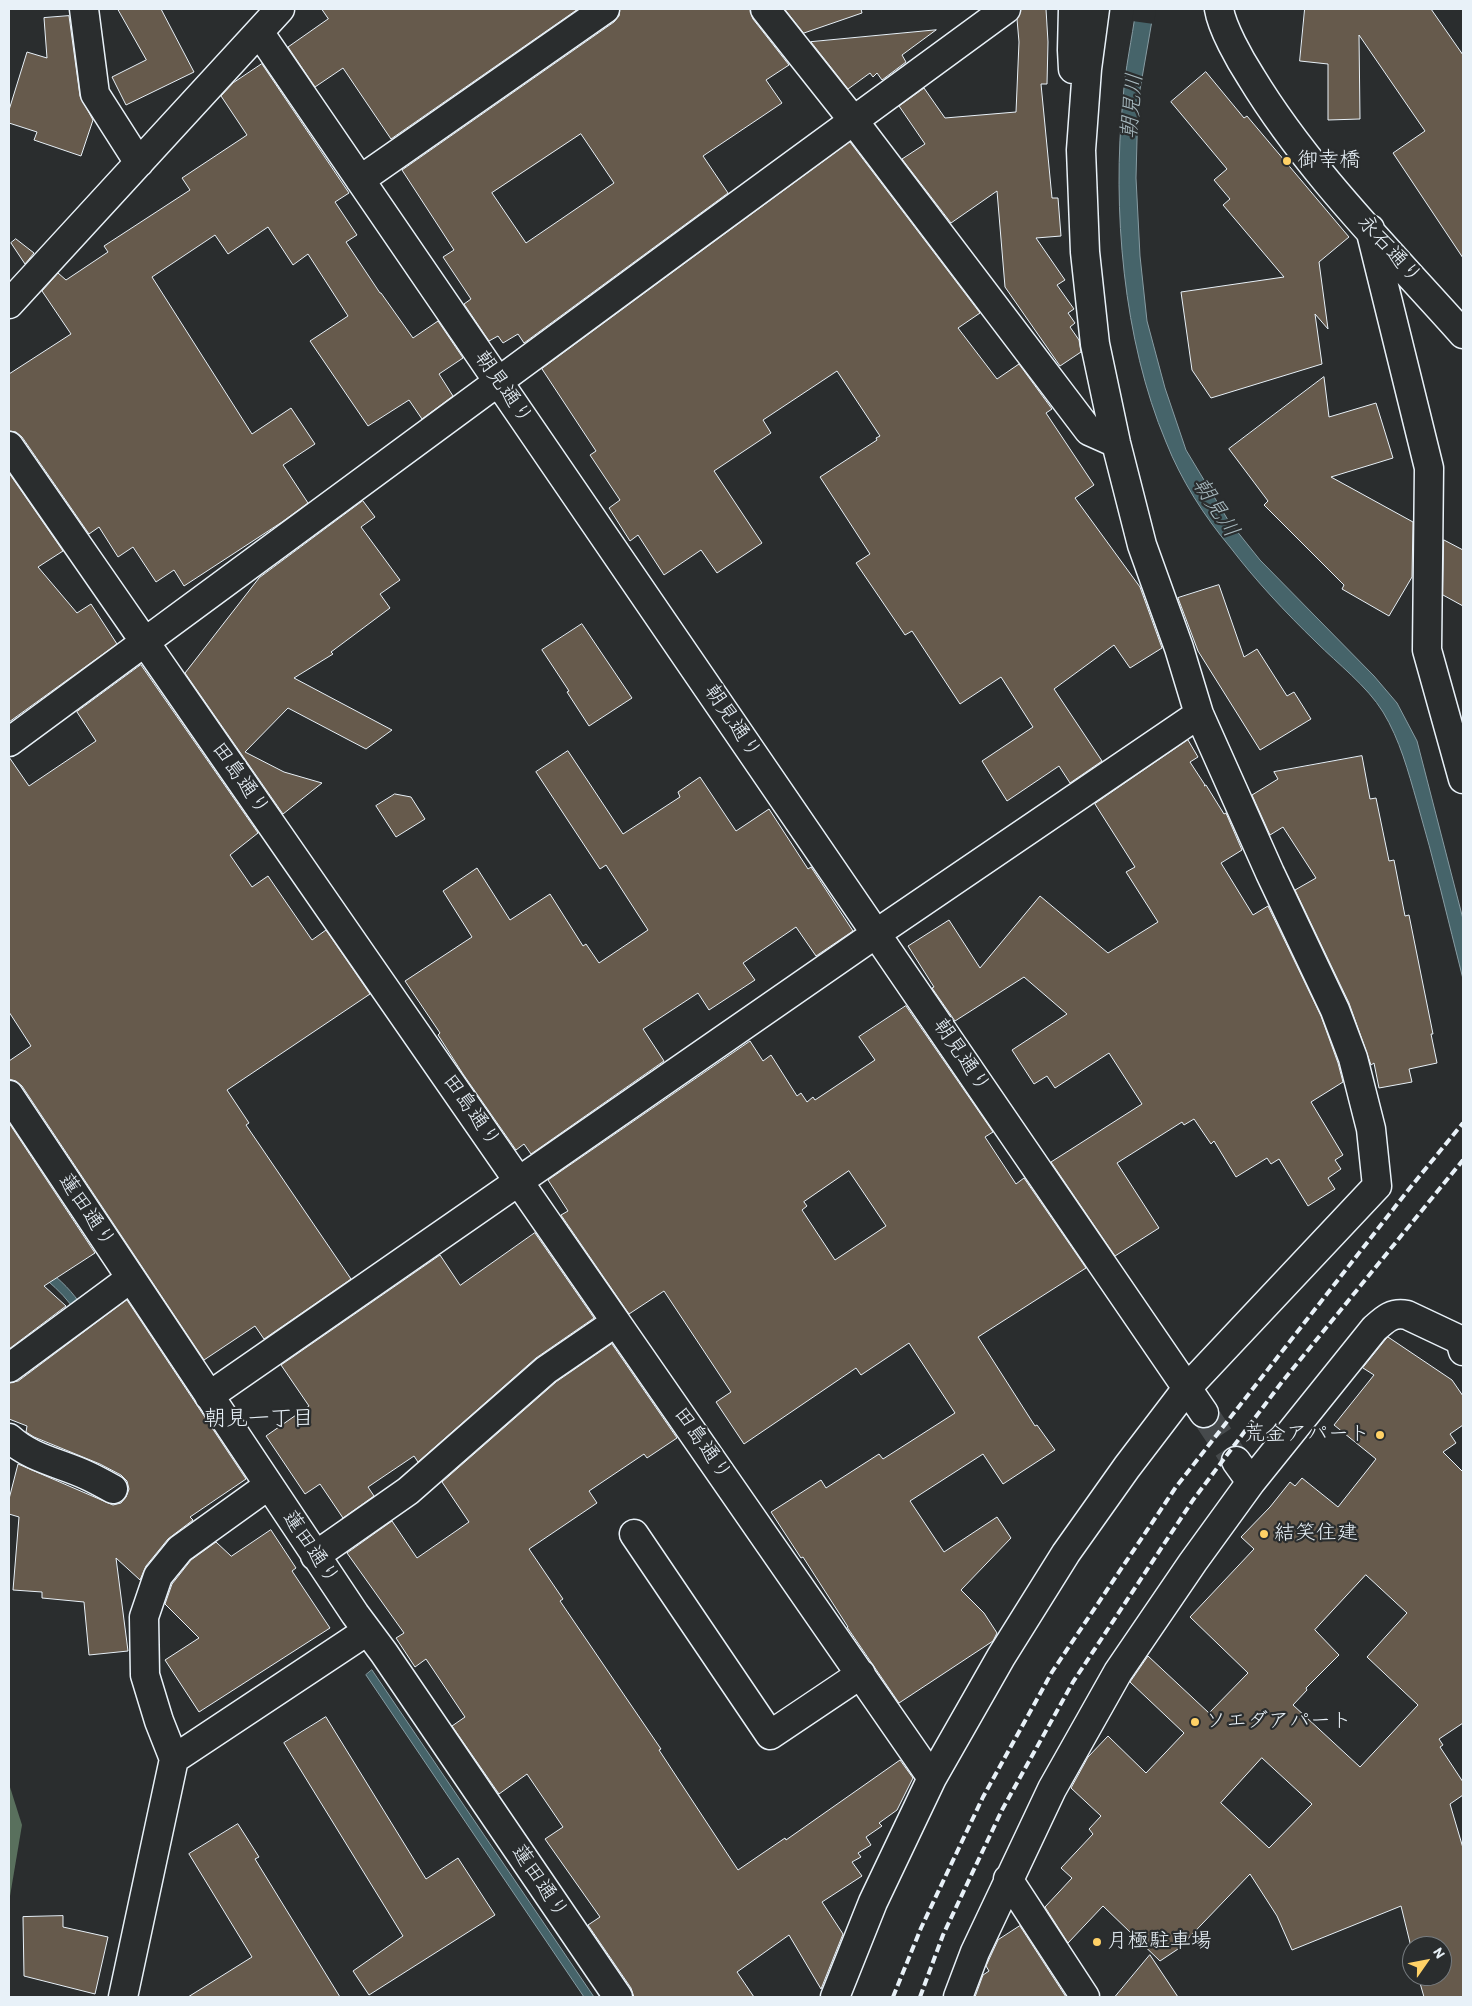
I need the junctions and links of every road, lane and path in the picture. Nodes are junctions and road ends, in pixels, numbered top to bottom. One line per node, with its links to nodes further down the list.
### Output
1 (84, 9): 12 (street)
2 (280, 9): 9 (street)
3 (605, 9): 13 (street)
4 (765, 9): 10 (street)
5 (1006, 9): 10 (street)
6 (1073, 9): 11 (street)
7 (1095, 9): 11 (street)
8 (1219, 9): 14 (street, 永石通り)
9 (259, 32): 12 (street); 13 (street, 朝見通り)
10 (853, 120): 17 (street); 18 (street)
11 (1081, 150): 18 (street)
12 (139, 163): 15 (street)
13 (360, 180): 17 (street, 朝見通り)
14 (1370, 229): 16 (street, 永石通り); 23 (street)
15 (9, 304)
16 (1463, 334)
17 (498, 380): 20 (street); 24 (street, 朝見通り)
18 (1116, 443): 21 (street)
19 (9, 446): 20 (street, 田島通り)
20 (146, 642): 22 (street); 26 (street, 田島通り)
21 (1200, 714): 24 (street); 31 (street)
22 (9, 742)
23 (1463, 779)
24 (876, 932): 26 (street); 31 (street, 朝見通り)
25 (9, 1095): 27 (street, 蓮田通り)
26 (519, 1181): 28 (street, 田島通り); 32 (street)
27 (131, 1278): 30 (street); 32 (street, 蓮田通り)
28 (616, 1322): 38 (street); 40 (street, 田島通り)
29 (1462, 1343): 43 (street)
30 (9, 1368)
31 (1188, 1387): 33 (street, 朝見通り); 42 (street)
32 (209, 1396): 35 (street, 蓮田通り)
33 (1204, 1413)
34 (9, 1438): 36 (street)
35 (269, 1485): 38 (street, 蓮田通り); 41 (street)
36 (113, 1489)
37 (634, 1534): 40 (street)
38 (316, 1556): 39 (street, 蓮田通り)
39 (367, 1631): 41 (street); 45 (street, 蓮田通り)
40 (861, 1674): 42 (street, 田島通り)
41 (174, 1759): 44 (street)
42 (932, 1778): 46 (street)
43 (1008, 1879): 47 (street); 48 (street)
44 (123, 1997)
45 (618, 1997)
46 (835, 1997)
47 (958, 1997)
48 (1085, 1997)

